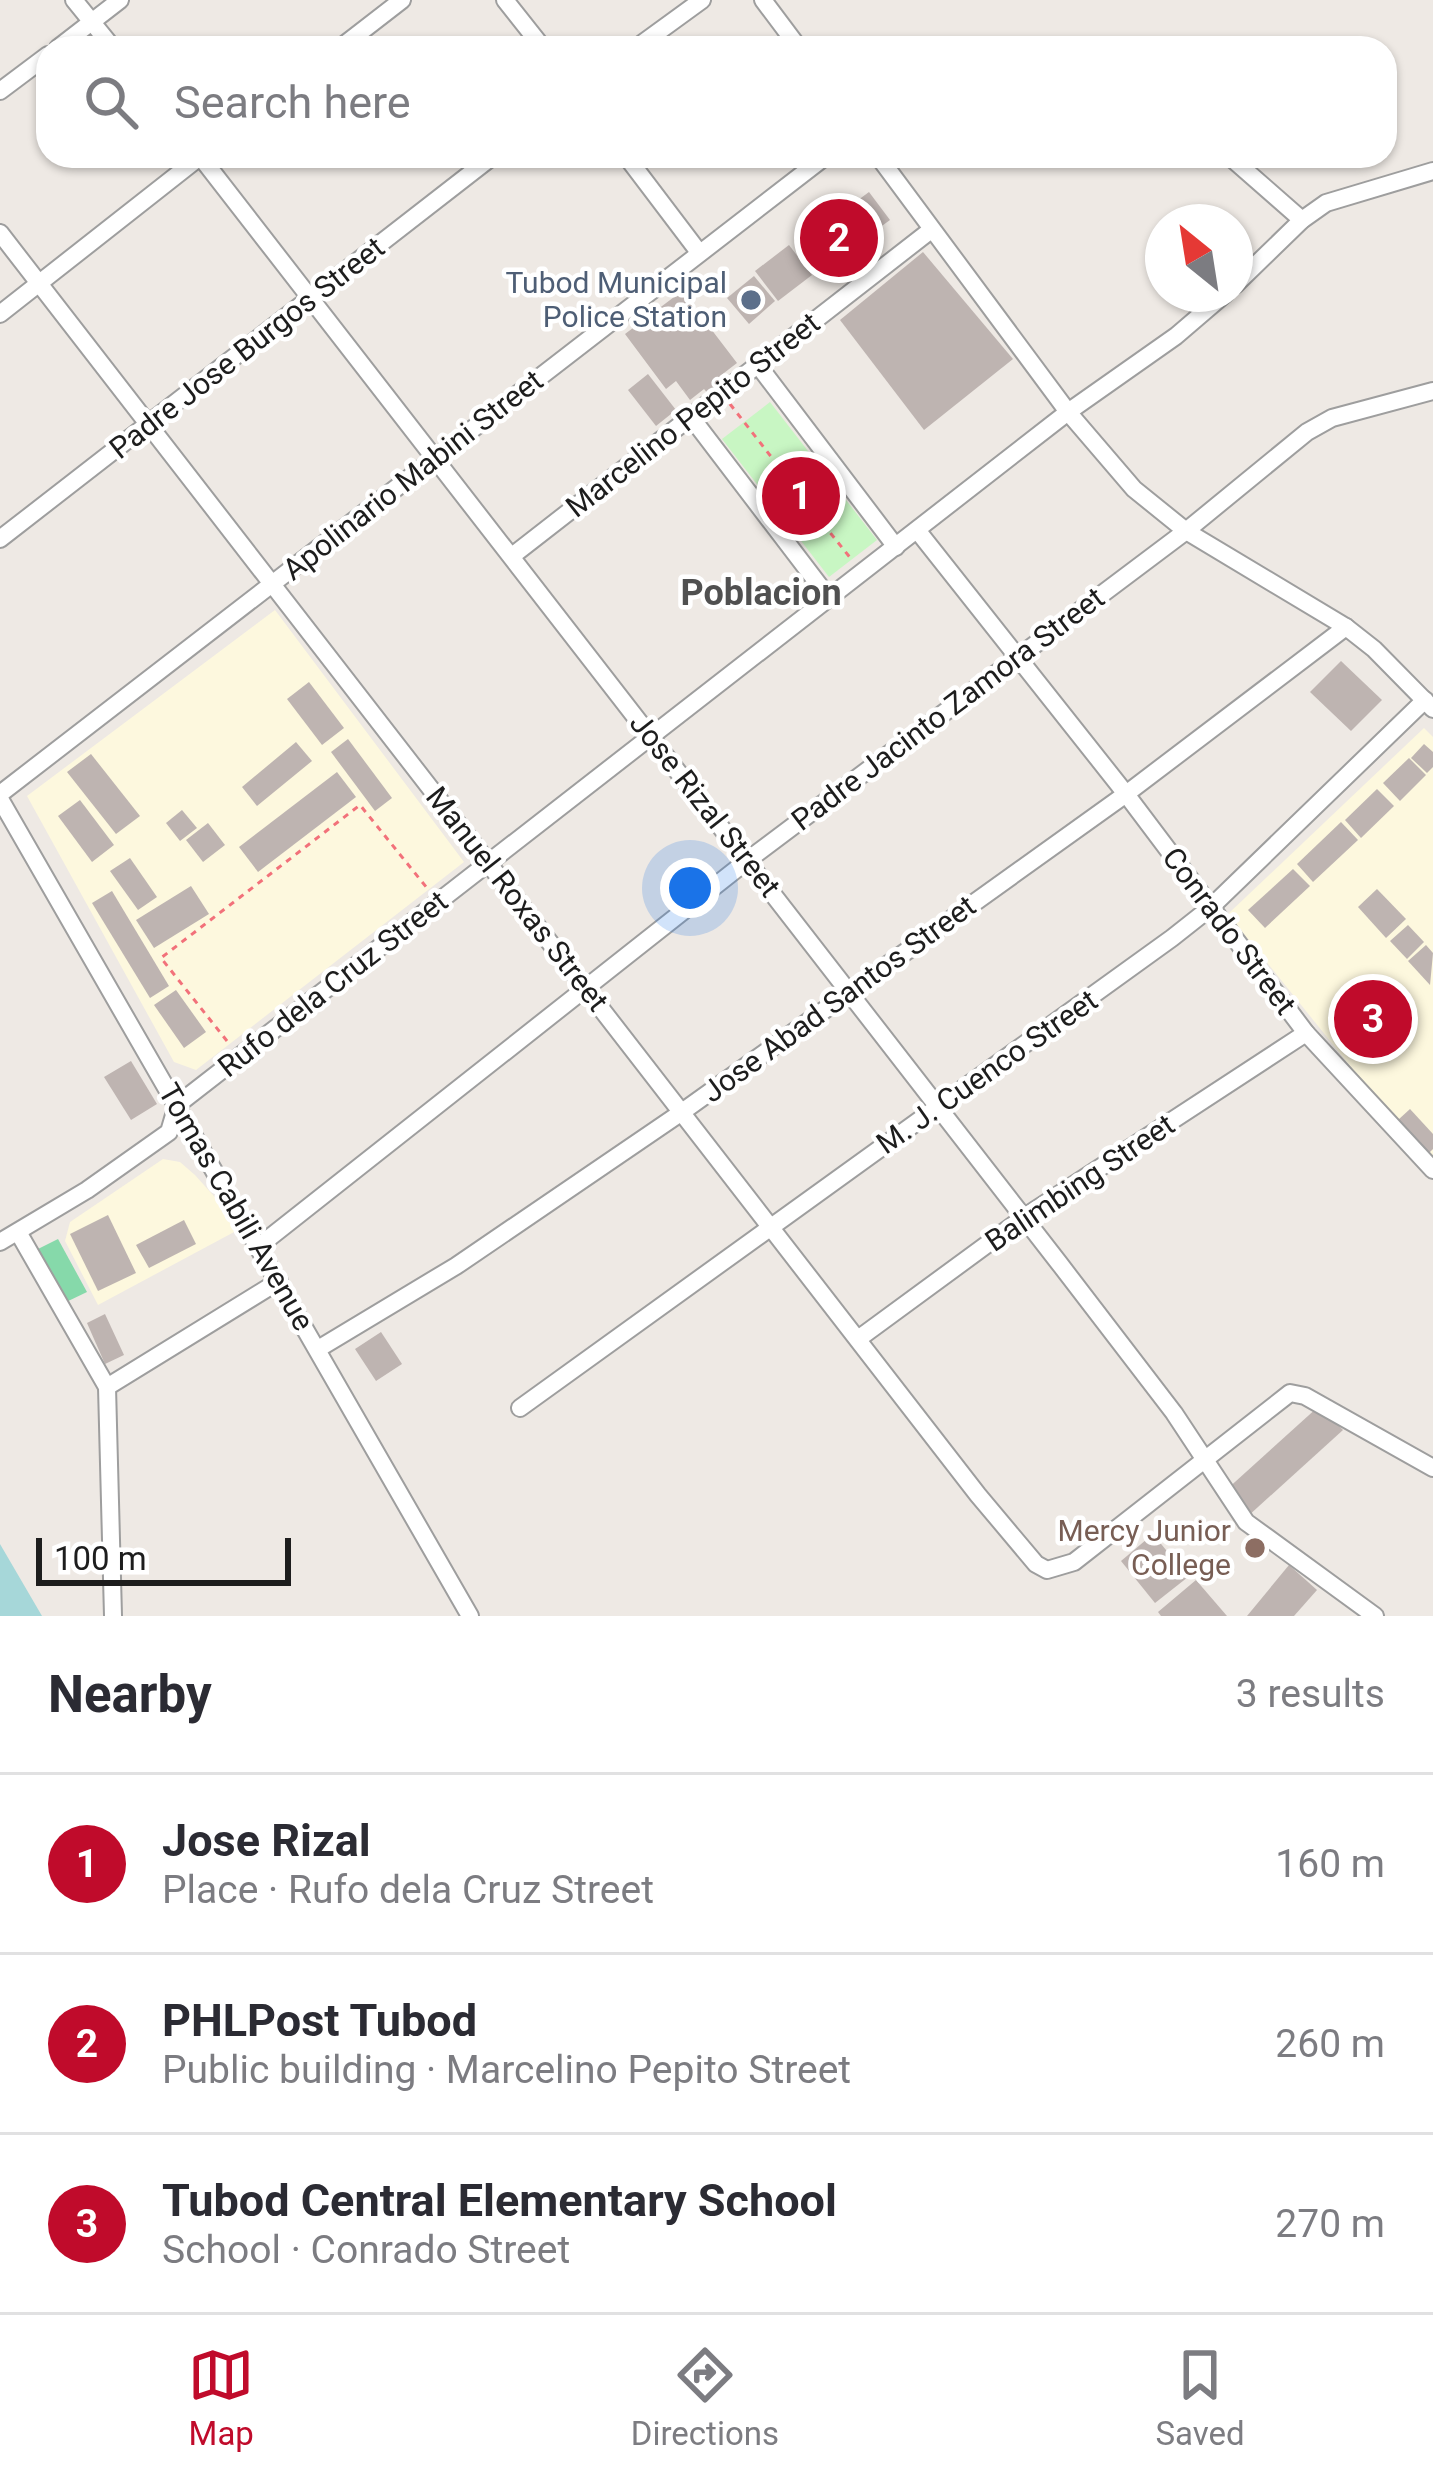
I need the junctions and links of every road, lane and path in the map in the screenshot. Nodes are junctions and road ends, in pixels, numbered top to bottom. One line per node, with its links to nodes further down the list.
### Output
1 (74, 0): 7 (street)
2 (120, 0): 7 (street)
3 (402, 0): 10 (street)
4 (505, 0): 11 (street)
5 (702, 0): 12 (street)
6 (764, 0): 13 (street)
7 (92, 22): 8 (street); 9 (street)
8 (74, 36)
9 (103, 36)
10 (356, 36)
11 (534, 36)
12 (652, 36)
13 (790, 36)
14 (36, 64): 15 (street)
15 (0, 92)
16 (185, 168): 29 (street)
17 (210, 168): 30 (street, Jose Rizal Street)
18 (479, 168): 30 (street, Padre Jose Burgos Street)
19 (635, 168): 27 (street)
20 (810, 168): 27 (street, Apolinario Mabini Street)
21 (887, 168): 25 (street)
22 (1243, 168): 24 (street)
23 (1432, 173): 24 (street)
24 (1302, 220): 28 (street)
25 (932, 230): 33 (street, Marcelino Pepito Street); 36 (street)
26 (0, 233): 29 (street, Manuel Roxas Street)
27 (698, 251): 39 (street, Apolinario Mabini Street)
28 (1253, 268)
29 (39, 284): 32 (street); 38 (street, Manuel Roxas Street)
30 (312, 297): 38 (street, Padre Jose Burgos Street); 39 (street, Jose Rizal Street)
31 (1204, 312): 36 (street, Rufo dela Cruz Street)
32 (0, 314)
33 (758, 365): 35 (street, Marcelino Pepito Street); 45 (street)
34 (1433, 391): 43 (street, Padre Jacinto Zamora Street)
35 (722, 394): 37 (street, Marcelino Pepito Street); 40 (path)
36 (1068, 412): 42 (street, Rufo dela Cruz Street); 43 (street)
37 (691, 417): 46 (street, Marcelino Pepito Street); 49 (street)
38 (148, 425): 44 (street, Padre Jose Burgos Street); 48 (street, Manuel Roxas Street)
39 (435, 456): 46 (street, Jose Rizal Street); 48 (street, Apolinario Mabini Street)
40 (794, 486): 41 (path); 41 (path)
41 (808, 505): 47 (path)
42 (917, 530): 45 (street, Rufo dela Cruz Street); 51 (street, Conrado Street)
43 (1186, 530): 50 (street); 51 (street, Padre Jacinto Zamora Street)
44 (0, 539)
45 (896, 547): 47 (street, Rufo dela Cruz Street)
46 (512, 556): 53 (street, Jose Rizal Street)
47 (862, 573): 49 (street, Rufo dela Cruz Street)
48 (273, 586): 55 (street, Apolinario Mabini Street); 57 (street, Manuel Roxas Street)
49 (829, 598): 53 (street, Rufo dela Cruz Street)
50 (1346, 627): 52 (street); 54 (street, Jose Abad Santos Street)
51 (1018, 657): 54 (street, Conrado Street); 56 (street, Padre Jacinto Zamora Street)
52 (1429, 705): 59 (street, M. J. Cuenco Street)
53 (650, 735): 56 (street, Jose Rizal Street); 57 (street, Rufo dela Cruz Street)
54 (1126, 794): 59 (street, Conrado Street); 61 (street, Jose Abad Santos Street)
55 (0, 796): 64 (street, Tomas Cabili Avenue)
56 (748, 860): 60 (street, Padre Jacinto Zamora Street); 61 (street, Jose Rizal Street)
57 (487, 863): 58 (street, Rufo dela Cruz Street); 60 (street, Manuel Roxas Street)
58 (438, 902): 63 (street, Rufo dela Cruz Street); 63 (path)
59 (1210, 908): 62 (street, Conrado Street); 65 (street, M. J. Cuenco Street)
60 (586, 987): 66 (street, Manuel Roxas Street); 72 (street, Padre Jacinto Zamora Street)
61 (849, 989): 65 (street, Jose Rizal Street); 66 (street, Jose Abad Santos Street)
62 (1306, 1033): 67 (street, Conrado Street); 68 (street, Balimbing Street)
63 (239, 1057): 64 (street, Rufo dela Cruz Street)
64 (177, 1105): 70 (street, Rufo dela Cruz Street); 72 (street, Tomas Cabili Avenue)
65 (938, 1105): 68 (street, Jose Rizal Street); 69 (street, M. J. Cuenco Street)
66 (682, 1112): 69 (street, Manuel Roxas Street); 75 (street, Jose Abad Santos Street)
67 (1433, 1170)
68 (1023, 1218): 74 (street, Balimbing Street); 78 (street, Jose Rizal Street)
69 (770, 1226): 74 (street, Manuel Roxas Street); 77 (street, M. J. Cuenco Street)
70 (18, 1232): 71 (street, Rufo dela Cruz Street); 76 (street)
71 (0, 1242)
72 (259, 1246): 73 (street, Tomas Cabili Avenue)
73 (279, 1281): 75 (street, Tomas Cabili Avenue); 76 (street)
74 (858, 1339): 78 (street, Manuel Roxas Street)
75 (318, 1349): 81 (street, Tomas Cabili Avenue)
76 (107, 1387): 80 (street)
77 (520, 1408)
78 (1203, 1460): 79 (street); 82 (street, Jose Rizal Street)
79 (1433, 1468)
80 (113, 1616)
81 (470, 1616)
82 (1375, 1616)

